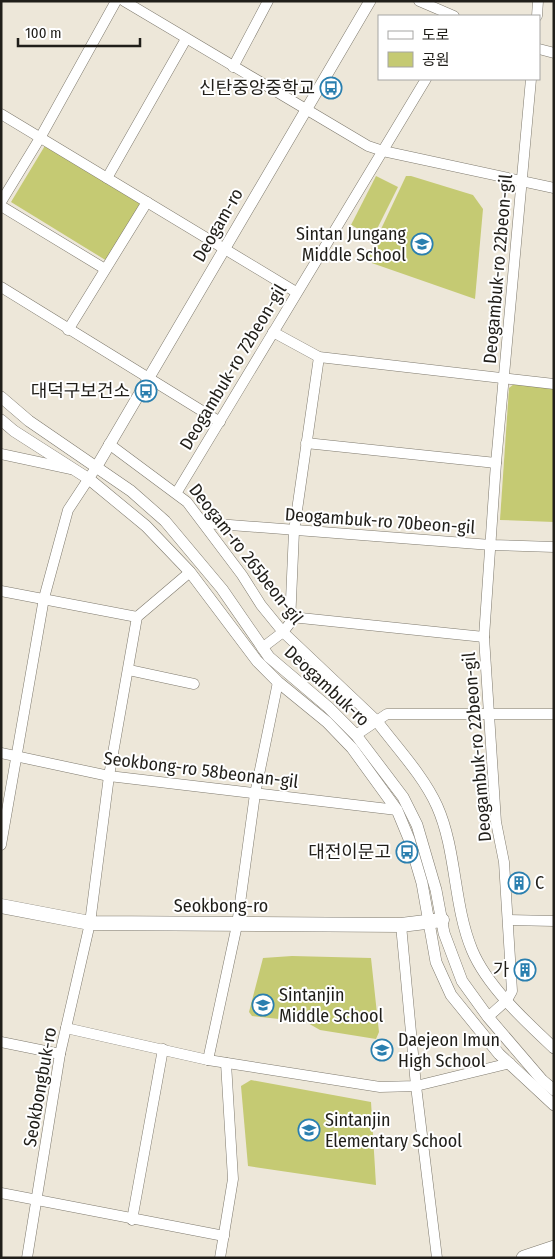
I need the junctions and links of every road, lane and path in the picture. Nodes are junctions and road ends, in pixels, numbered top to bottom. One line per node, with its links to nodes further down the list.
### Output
1 (116, 1): 17 (street)
2 (124, 1): 9 (street)
3 (268, 1): 12 (street)
4 (370, 1): 15 (street, Deogam-ro)
5 (419, 1): 7 (street)
6 (538, 1): 8 (street)
7 (452, 15)
8 (537, 15)
9 (186, 39): 12 (street); 19 (street)
10 (540, 49): 11 (street)
11 (554, 53)
12 (233, 67): 15 (street)
13 (425, 80): 18 (street, Deogambuk-ro 72beon-gil)
14 (532, 80): 20 (street, Deogambuk-ro 22beon-gil)
15 (305, 110): 18 (street); 25 (street, Deogam-ro)
16 (1, 114): 17 (street)
17 (40, 138): 19 (street); 22 (street)
18 (383, 151): 20 (street); 28 (street, Deogambuk-ro 72beon-gil)
19 (106, 178): 23 (street)
20 (522, 180): 21 (street); 33 (street, Deogambuk-ro 22beon-gil)
21 (554, 188)
22 (1, 202)
23 (147, 202): 25 (street); 26 (street)
24 (1, 206): 26 (street)
25 (224, 248): 28 (street); 32 (street, Deogam-ro)
26 (105, 270): 29 (street)
27 (1, 287): 29 (street)
28 (296, 292): 30 (street, Deogambuk-ro 72beon-gil)
29 (68, 330): 32 (street)
30 (274, 332): 31 (street); 37 (street, Deogambuk-ro 72beon-gil)
31 (319, 357): 33 (street); 38 (street)
32 (150, 377): 37 (street); 39 (street, Deogam-ro)
33 (504, 377): 34 (street); 41 (street, Deogambuk-ro 22beon-gil)
34 (554, 384)
35 (1, 397): 42 (street, Deogambuk-ro)
36 (1, 420): 43 (street, Deogambuk-ro)
37 (220, 422): 45 (street, Deogambuk-ro 72beon-gil)
38 (306, 443): 41 (street); 47 (street)
39 (108, 444): 42 (street, Deogam-ro); 45 (street, Deogam-ro 265beon-gil)
40 (1, 454): 43 (street)
41 (496, 463): 48 (street, Deogambuk-ro 22beon-gil)
42 (97, 466): 44 (street); 57 (street, Deogambuk-ro)
43 (72, 470): 44 (street, Deogambuk-ro)
44 (89, 479): 50 (street, Deogambuk-ro); 52 (street)
45 (177, 492): 46 (street, Deogam-ro 265beon-gil)
46 (204, 523): 47 (street, Deogambuk-ro 70beon-gil); 55 (street, Deogam-ro 265beon-gil)
47 (294, 531): 48 (street, Deogambuk-ro 70beon-gil); 54 (street)
48 (491, 545): 49 (street, Deogambuk-ro 70beon-gil); 56 (street, Deogambuk-ro 22beon-gil)
49 (554, 547)
50 (190, 572): 53 (street); 59 (street, Deogambuk-ro)
51 (1, 591): 52 (street)
52 (44, 598): 53 (street); 66 (street)
53 (137, 617): 58 (street, Seokbongbuk-ro)
54 (291, 617): 55 (street); 56 (street)
55 (283, 632): 57 (street); 63 (street, Deogam-ro 265beon-gil)
56 (484, 637): 62 (street, Deogambuk-ro 22beon-gil)
57 (262, 648): 64 (street, Deogambuk-ro)
58 (129, 670): 60 (street); 67 (street, Seokbongbuk-ro)
59 (278, 682): 68 (street); 69 (street, Deogambuk-ro)
60 (194, 684)
61 (554, 714): 62 (street)
62 (490, 715): 63 (street); 73 (street, Deogambuk-ro 22beon-gil)
63 (376, 720): 64 (street); 79 (street, Deogam-ro 265beon-gil)
64 (356, 735): 72 (street, Deogambuk-ro)
65 (1, 753): 66 (street, Seokbong-ro 58beonan-gil)
66 (17, 756): 67 (street, Seokbong-ro 58beonan-gil); 70 (street)
67 (109, 776): 68 (street, Seokbong-ro 58beonan-gil); 76 (street, Seokbongbuk-ro)
68 (254, 794): 69 (street, Seokbong-ro 58beonan-gil); 77 (street)
69 (397, 810): 75 (street, Deogambuk-ro)
70 (1, 845)
71 (1, 906): 76 (main road, Seokbong-ro)
72 (442, 920): 75 (main road, Seokbong-ro); 80 (street, Deogambuk-ro)
73 (508, 920): 74 (street); 79 (street, Deogambuk-ro 22beon-gil)
74 (554, 921)
75 (428, 922): 78 (main road, Seokbong-ro); 88 (street, Deogambuk-ro)
76 (90, 923): 77 (main road, Seokbong-ro); 81 (street, Seokbongbuk-ro)
77 (237, 925): 78 (main road, Seokbong-ro); 86 (street)
78 (401, 925): 89 (street)
79 (507, 1000): 80 (street); 83 (street, Deogam-ro 265beon-gil)
80 (488, 1017): 90 (street, Deogambuk-ro)
81 (66, 1028): 84 (street); 85 (street, Seokbongbuk-ro)
82 (1, 1042): 85 (street)
83 (554, 1048)
84 (163, 1049): 86 (street); 94 (street)
85 (60, 1054): 93 (street, Seokbongbuk-ro)
86 (208, 1060): 87 (street)
87 (226, 1063): 89 (street); 95 (street)
88 (510, 1063): 89 (street); 91 (street, Deogambuk-ro)
89 (416, 1086): 99 (street)
90 (554, 1090)
91 (554, 1105)
92 (1, 1193): 93 (street)
93 (37, 1202): 94 (street); 97 (street, Seokbongbuk-ro)
94 (132, 1220): 95 (street)
95 (224, 1236): 98 (street)
96 (554, 1248): 100 (main road)
97 (28, 1258)
98 (220, 1258)
99 (438, 1258)
100 (524, 1258)

